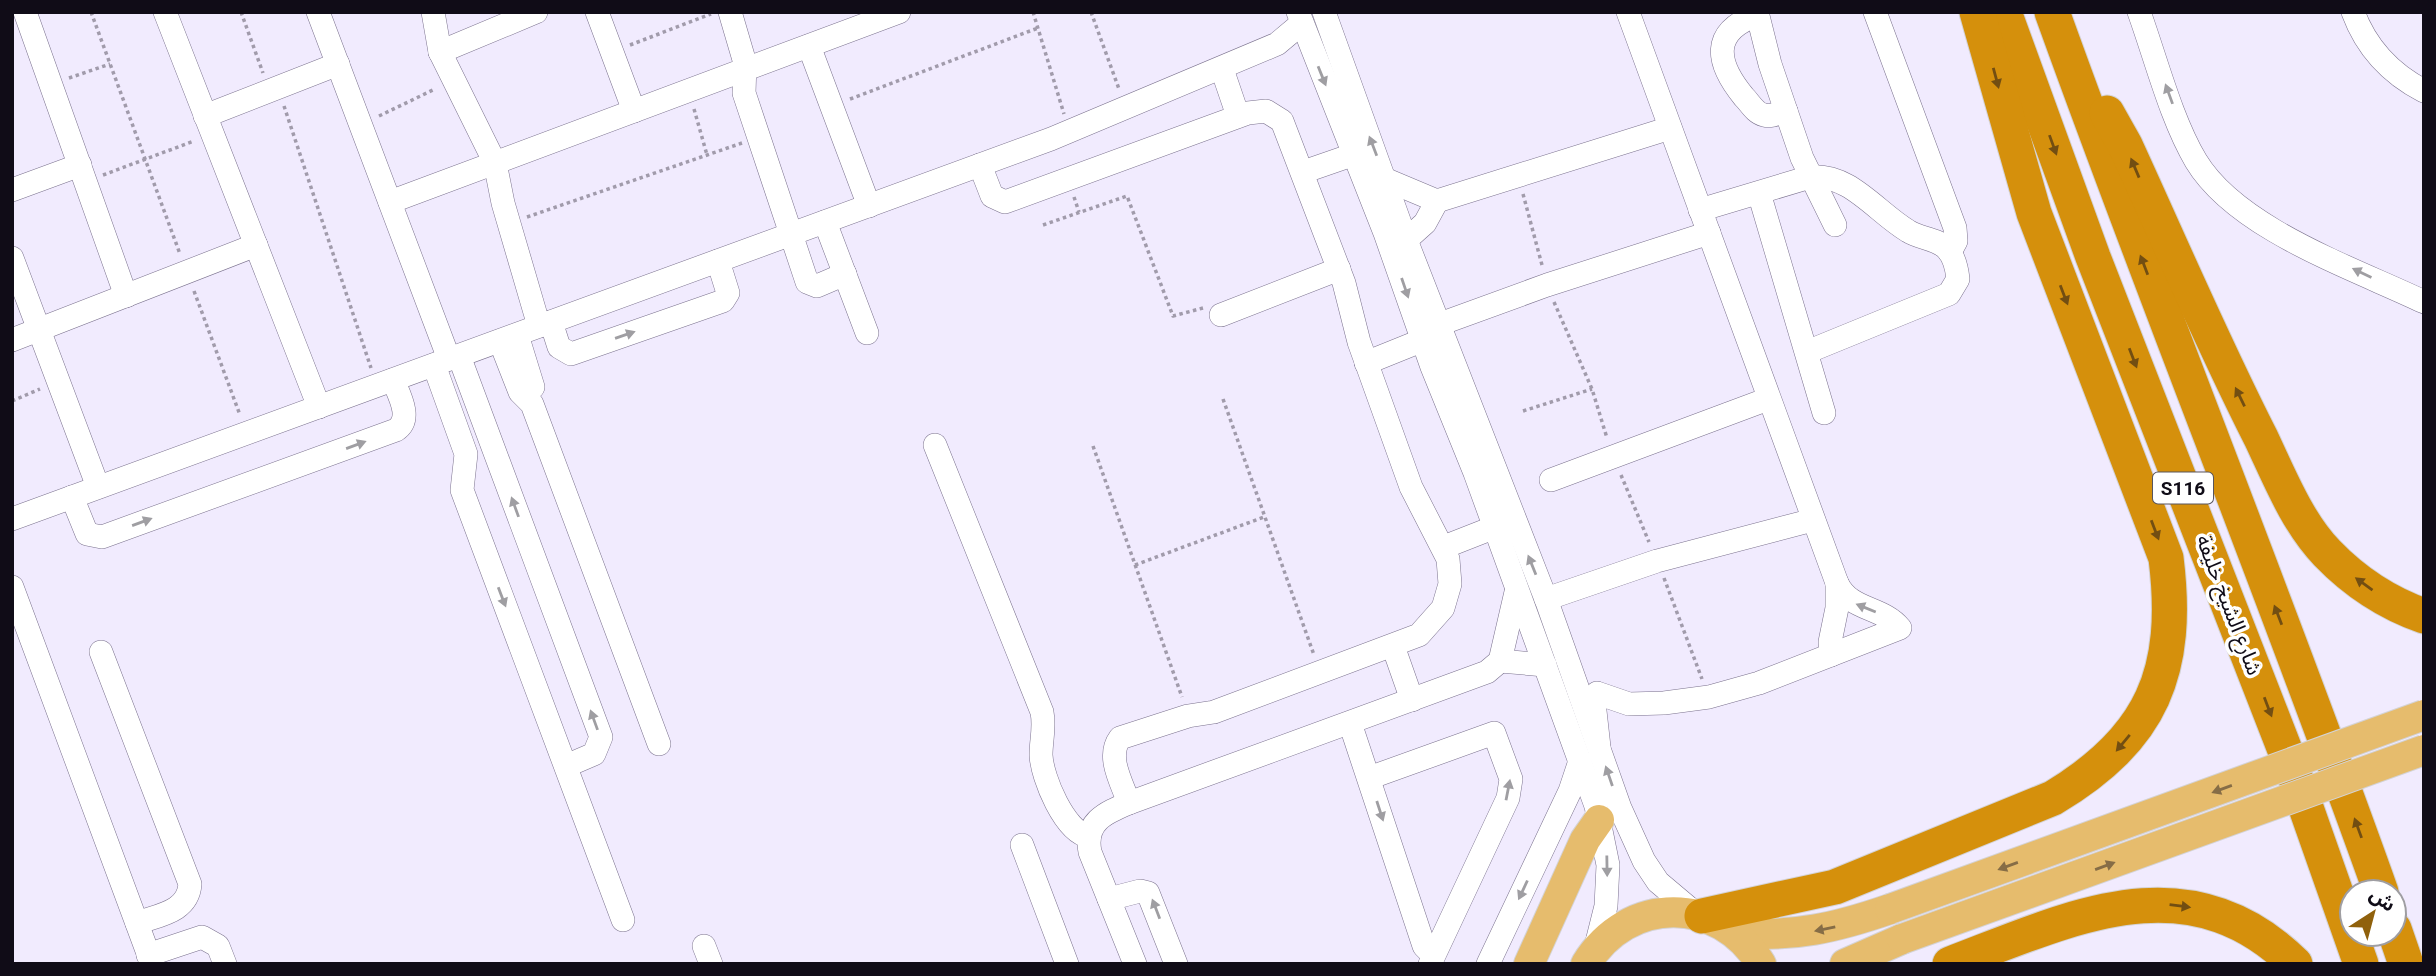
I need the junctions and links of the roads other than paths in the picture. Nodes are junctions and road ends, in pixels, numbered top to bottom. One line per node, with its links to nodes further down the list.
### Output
1 (25, 12): 37 (street)
2 (165, 12): 31 (street)
3 (318, 12): 23 (street)
4 (433, 12): 22 (street)
5 (536, 12): 22 (street)
6 (597, 12): 28 (street)
7 (730, 12): 24 (street)
8 (899, 12): 20 (street)
9 (1324, 12): 39 (street, one-way to 9)
10 (1628, 12): 32 (street)
11 (1875, 12): 52 (street)
12 (1977, 12): 107 (highway, one-way to 107)
13 (2004, 12): 124 (highway, شارع الشيخ خليفة / S116, one-way to 124)
14 (2052, 12): 26 (highway, شارع الشيخ خليفة / S116)
15 (2139, 12): 58 (street, one-way to 15)
16 (1757, 14): 29 (street); 29 (street)
17 (1300, 18): 19 (street); 21 (street)
18 (2355, 18): 27 (street)
19 (1277, 44): 21 (street); 25 (street)
20 (810, 46): 24 (street); 44 (street)
21 (1311, 48): 33 (street, one-way to 33)
22 (440, 52): 34 (street)
23 (338, 64): 31 (street); 43 (street)
24 (745, 69): 28 (street); 48 (street)
25 (1222, 69): 30 (street); 35 (street)
26 (2078, 85): 86 (highway, one-way to 26); 105 (highway, شارع الشيخ خليفة / S116, one-way to 26)
27 (2420, 89)
28 (634, 111): 34 (street)
29 (1786, 111): 38 (street)
30 (1238, 116): 35 (street); 36 (street)
31 (209, 125): 51 (street)
32 (1670, 128): 42 (street); 45 (street)
33 (1355, 154): 36 (street); 39 (street)
34 (495, 163): 43 (street); 60 (street)
35 (980, 165): 44 (street)
36 (1303, 172): 55 (street)
37 (83, 173): 40 (street); 57 (street)
38 (1810, 177): 41 (street); 47 (street); 52 (street)
39 (1377, 183): 42 (street); 50 (street); 66 (street, one-way to 66)
40 (12, 190)
41 (1759, 193): 45 (street); 67 (street)
42 (1437, 201): 50 (street)
43 (390, 202): 68 (street)
44 (869, 206): 46 (street)
45 (1700, 210): 49 (street)
46 (825, 222): 48 (street); 56 (street)
47 (1835, 225)
48 (793, 233): 54 (street); 56 (street)
49 (1709, 233): 61 (street); 71 (street)
50 (1406, 240): 61 (street)
51 (256, 245): 57 (street); 72 (street)
52 (1950, 252): 67 (street)
53 (12, 258): 62 (street)
54 (718, 261): 60 (street); 60 (street, one-way to 54)
55 (1339, 269): 59 (street); 69 (street)
56 (845, 274): 63 (street)
57 (126, 296): 62 (street)
58 (2424, 303)
59 (1222, 315)
60 (545, 324): 64 (street)
61 (1440, 324): 85 (street, one-way to 61)
62 (39, 330): 65 (street); 76 (street)
63 (867, 333)
64 (508, 338): 68 (street); 95 (street)
65 (12, 340)
66 (1423, 340): 69 (street); 80 (street)
67 (1807, 352): 73 (street)
68 (447, 360): 70 (street); 99 (street, one-way to 99); 99 (street, one-way to 68)
69 (1367, 363): 81 (street)
70 (385, 382): 72 (street); 77 (street, one-way to 70)
71 (1768, 399): 75 (street); 79 (street)
72 (318, 407): 76 (street)
73 (1824, 413)
74 (935, 445): 103 (street)
75 (1551, 480)
76 (98, 487): 77 (street)
77 (72, 497): 78 (street)
78 (12, 519)
79 (1813, 520): 82 (street); 85 (street)
80 (1495, 527): 81 (street); 84 (street)
81 (1444, 547): 87 (street)
82 (1837, 583): 89 (street); 89 (street, one-way to 82)
83 (12, 587): 108 (street)
84 (1516, 592): 90 (street); 91 (street)
85 (1546, 599): 96 (street)
86 (2424, 616)
87 (1393, 646): 92 (street); 101 (street)
88 (101, 652): 108 (street)
89 (1831, 655): 96 (street)
90 (1500, 661): 91 (street); 92 (street)
91 (1545, 665): 98 (street)
92 (1412, 700): 94 (street)
93 (2424, 715): 110 (main road, one-way to 110, bridge)
94 (1350, 723): 100 (street); 101 (street)
95 (659, 744)
96 (1600, 747): 107 (street, one-way to 96)
97 (2424, 750): 121 (main road, one-way to 97, bridge)
98 (1580, 761): 102 (street); 118 (street, one-way to 118)
99 (566, 766): 109 (street)
100 (1369, 778): 113 (street, one-way to 113); 113 (street, one-way to 100)
101 (1129, 803): 103 (street)
102 (1599, 820): 111 (street, one-way to 111); 119 (main road)
103 (1088, 836): 106 (street)
104 (1022, 845): 115 (street)
105 (2376, 878)
106 (1109, 899): 116 (street); 117 (street, one-way to 106)
107 (1699, 915): 110 (main road); 111 (main road)
108 (134, 916): 112 (street)
109 (623, 920)
110 (1736, 933): 120 (main road)
111 (1590, 957)
112 (150, 959): 114 (street)
113 (1432, 959)
114 (225, 964)
115 (1067, 964)
116 (1135, 964)
117 (1176, 964)
118 (1488, 964)
119 (1529, 964)
120 (1761, 964)
121 (1846, 964)
122 (1950, 964): 123 (highway, one-way to 123)
123 (2295, 964)
124 (2361, 964)

